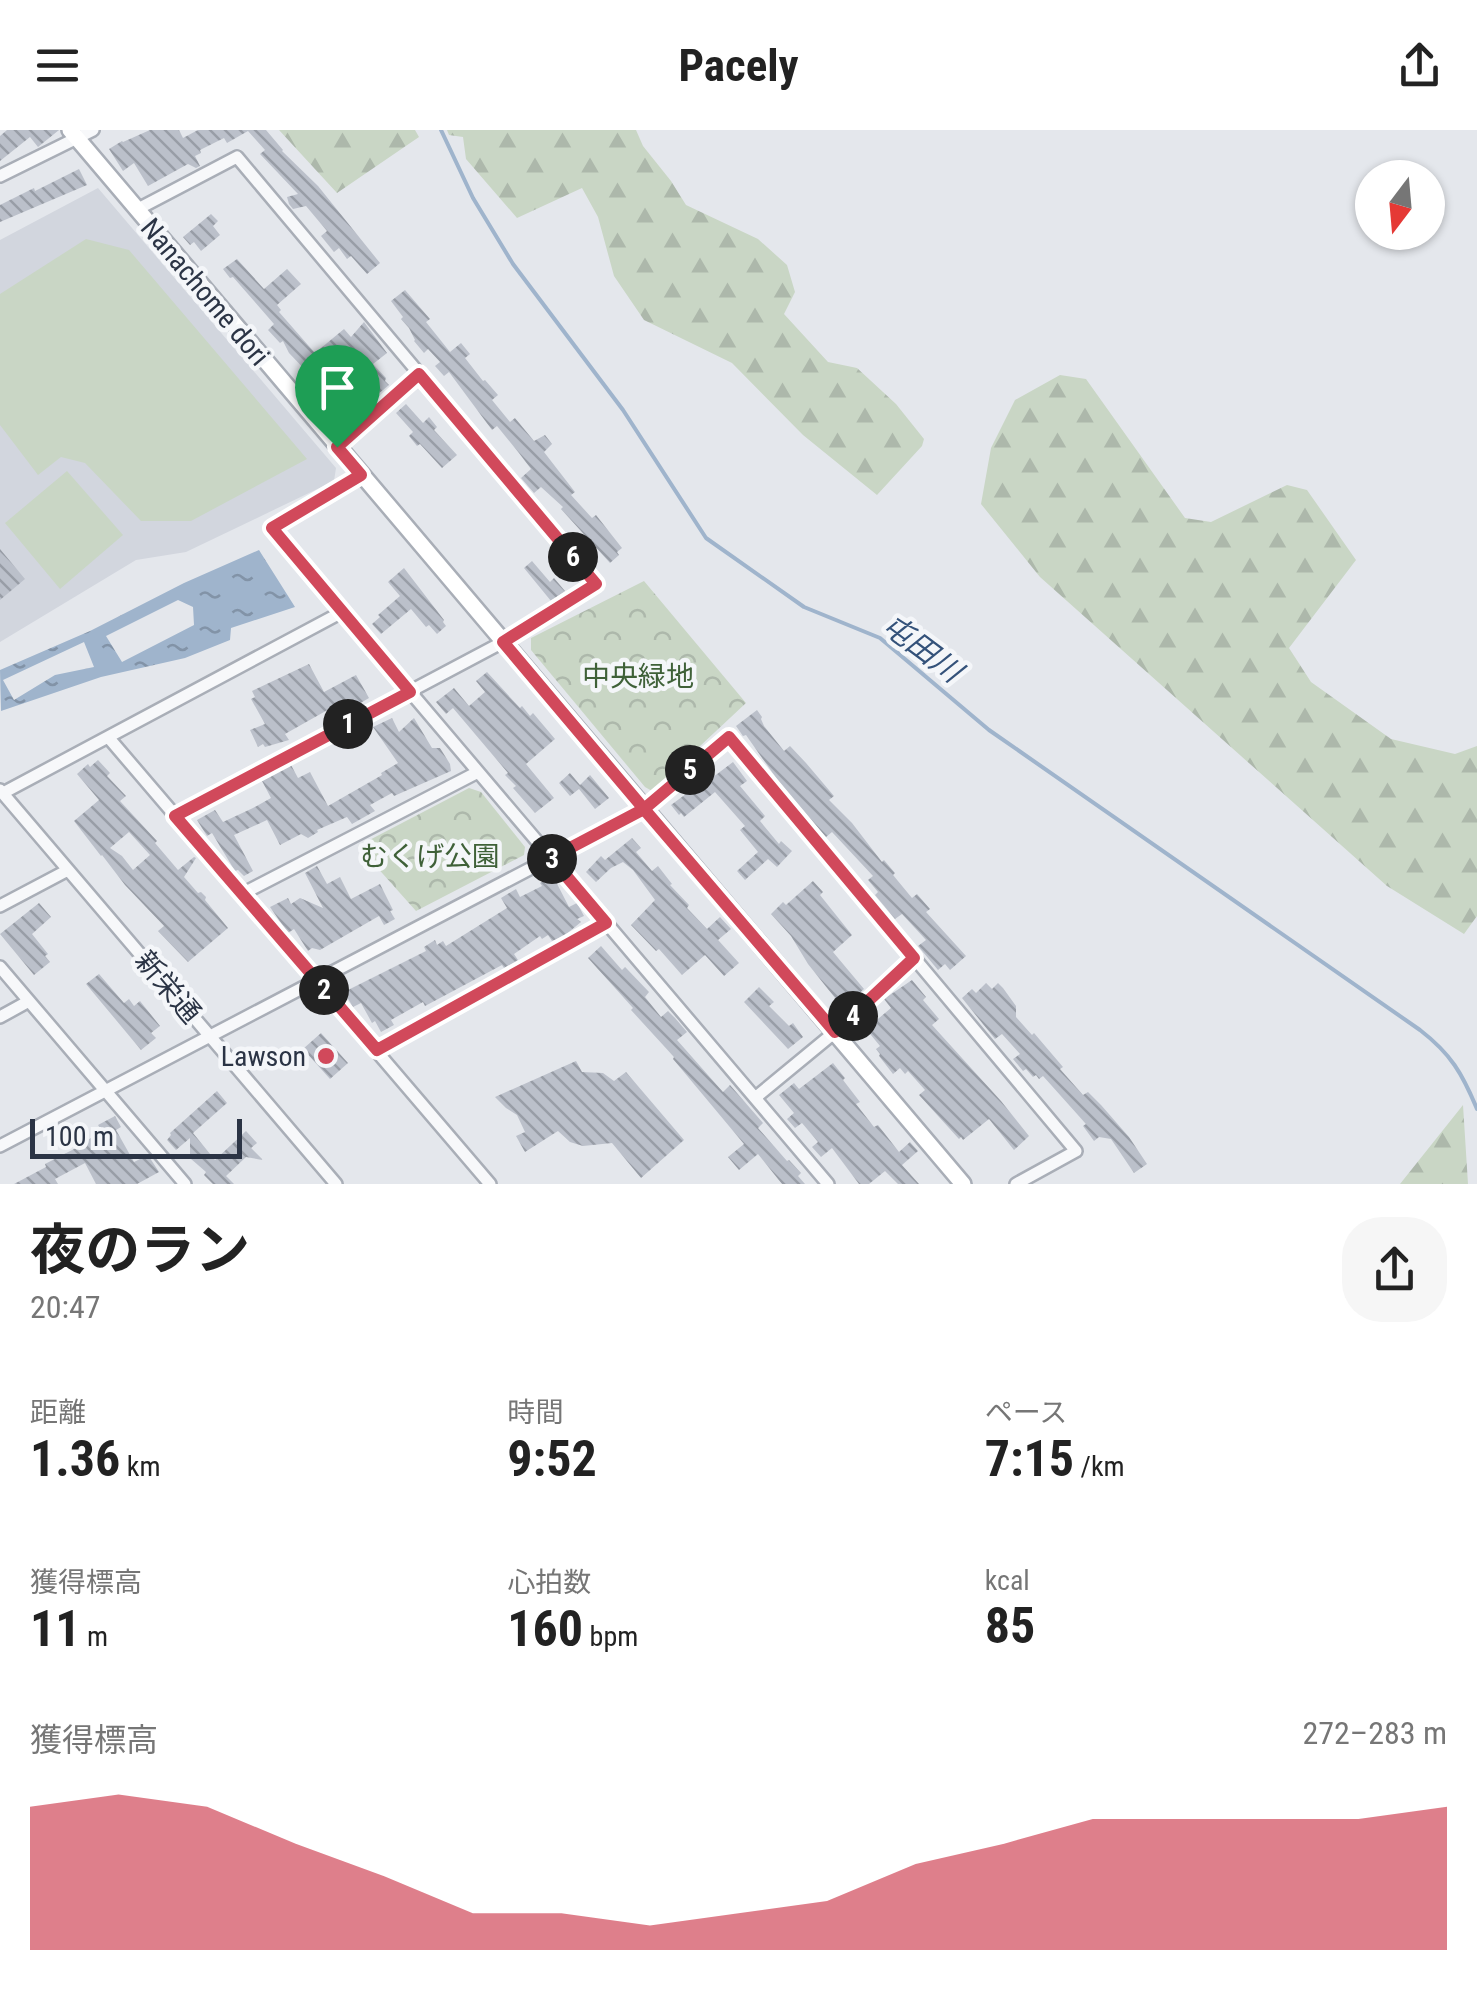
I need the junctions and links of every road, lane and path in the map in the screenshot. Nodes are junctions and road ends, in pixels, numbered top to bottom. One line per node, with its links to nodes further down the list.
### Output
1 (93, 130): 2 (street)
2 (74, 134): 3 (street); 4 (street, Nanachome dori)
3 (0, 176)
4 (136, 210): 5 (street); 6 (street, Nanachome dori)
5 (419, 374): 6 (street); 9 (street)
6 (337, 447): 7 (street, Nanachome dori)
7 (361, 475): 8 (street); 9 (street, Nanachome dori)
8 (342, 612): 10 (street); 11 (street)
9 (503, 642): 10 (street); 14 (street, Nanachome dori)
10 (410, 692): 12 (street); 15 (street)
11 (108, 737): 13 (street); 15 (street)
12 (478, 772): 16 (street); 18 (street)
13 (1, 792): 17 (street, 新栄通)
14 (644, 809): 16 (street); 21 (street); 26 (street, Nanachome dori)
15 (175, 816): 18 (street)
16 (551, 858): 20 (street); 23 (street)
17 (68, 870): 19 (street); 27 (street, 新栄通)
18 (242, 894): 23 (street)
19 (0, 906)
20 (606, 923): 28 (street); 30 (street)
21 (914, 958): 26 (street); 37 (street)
22 (0, 968): 24 (street)
23 (316, 981): 27 (street); 28 (street)
24 (29, 1001): 25 (street); 29 (street)
25 (0, 1016)
26 (835, 1032): 30 (street); 36 (street, Nanachome dori)
27 (210, 1036): 29 (street); 33 (street, 新栄通)
28 (377, 1050): 34 (street)
29 (105, 1091): 31 (street); 32 (street)
30 (755, 1098): 35 (street)
31 (0, 1146)
32 (177, 1182)
33 (336, 1184)
34 (490, 1184)
35 (828, 1184)
36 (962, 1184)
37 (1016, 1184)

